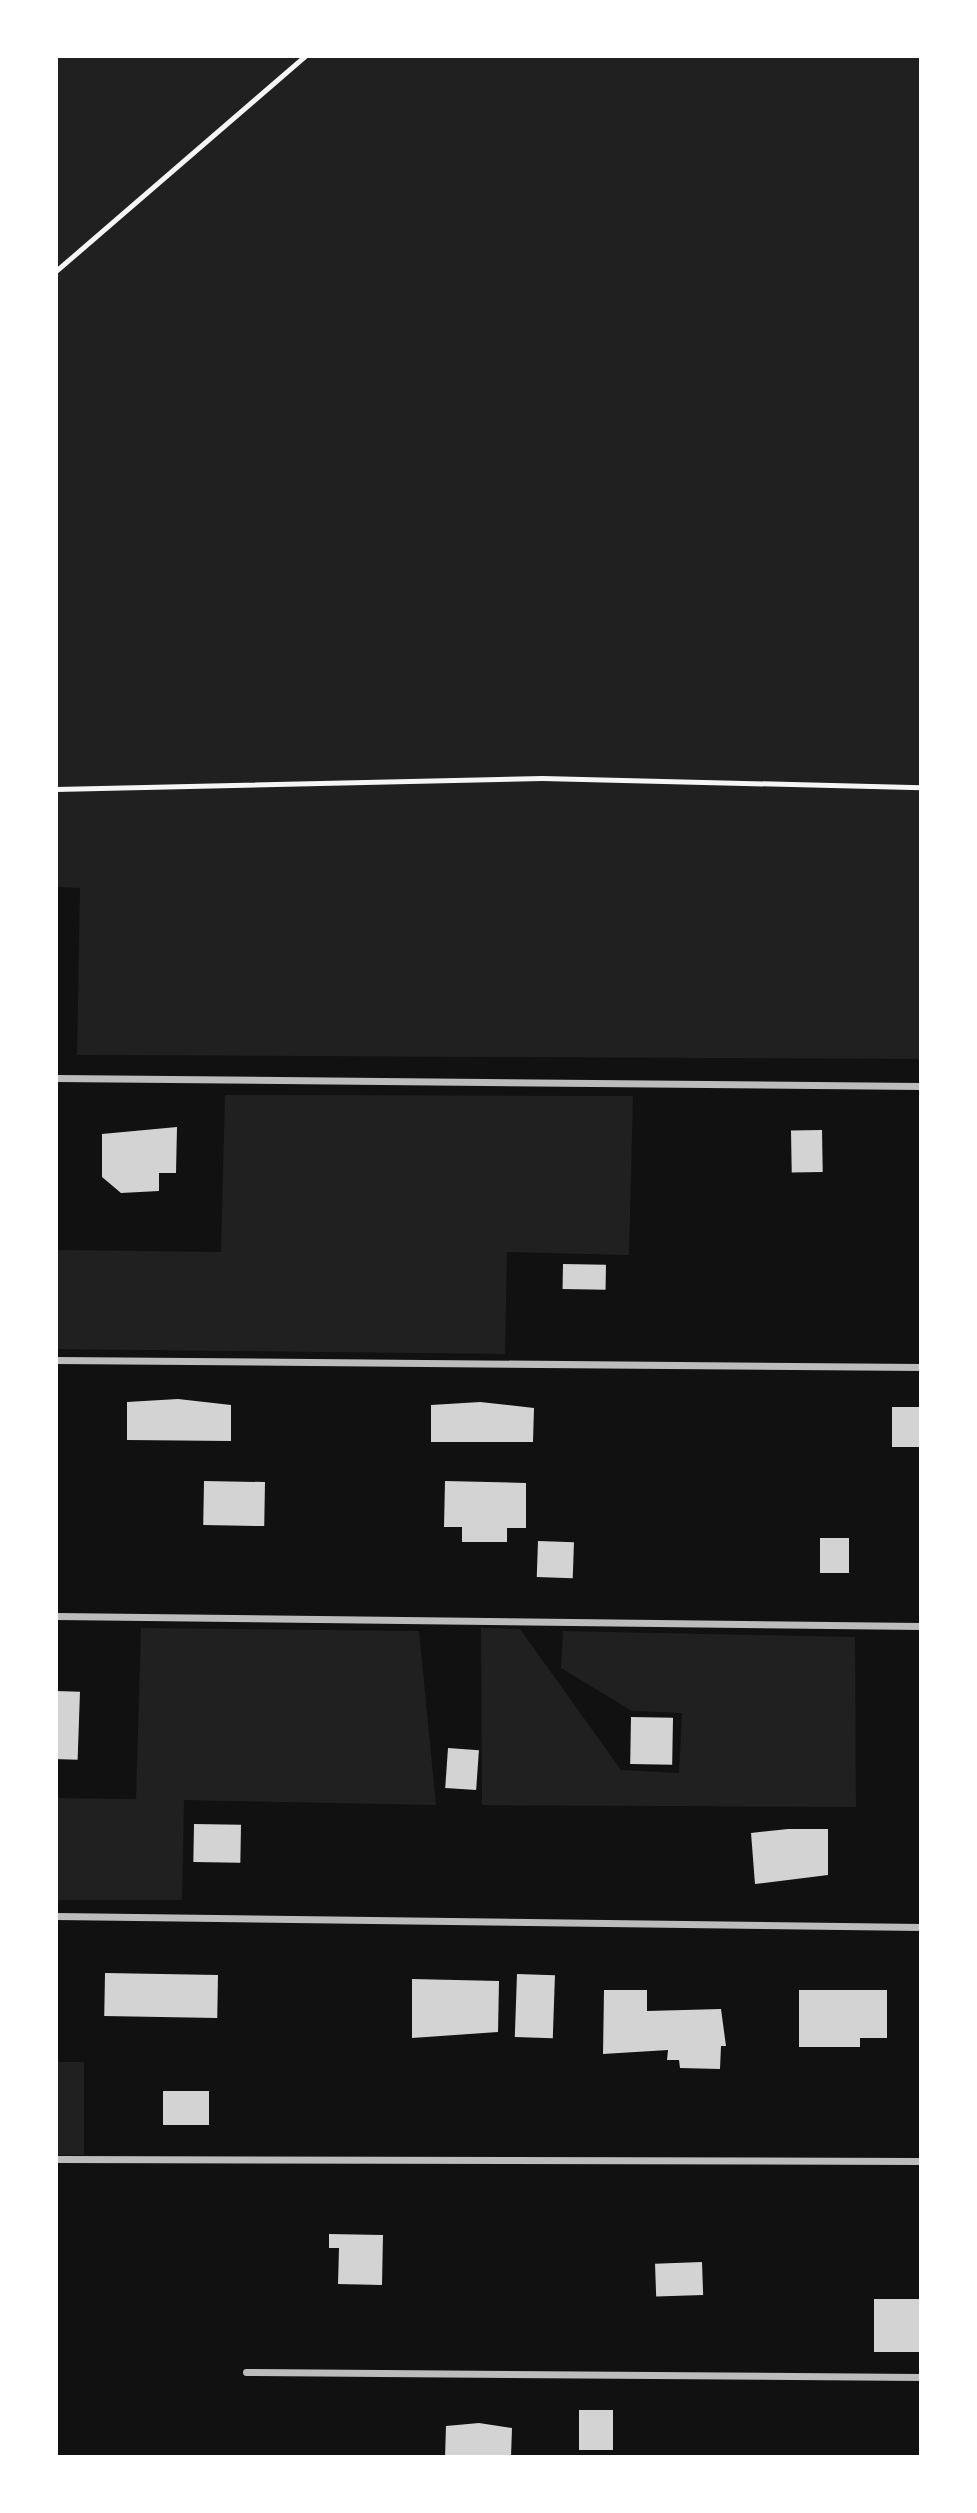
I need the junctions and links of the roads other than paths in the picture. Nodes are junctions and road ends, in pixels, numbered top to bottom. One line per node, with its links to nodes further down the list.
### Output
1 (56, 1078): 2 (street)
2 (921, 1086)
3 (56, 1360): 4 (street)
4 (921, 1367)
5 (56, 1616): 6 (street)
6 (921, 1626)
7 (56, 1916): 8 (street)
8 (921, 1927)
9 (56, 2159): 10 (street)
10 (921, 2161)
11 (246, 2372): 12 (street)
12 (921, 2377)

